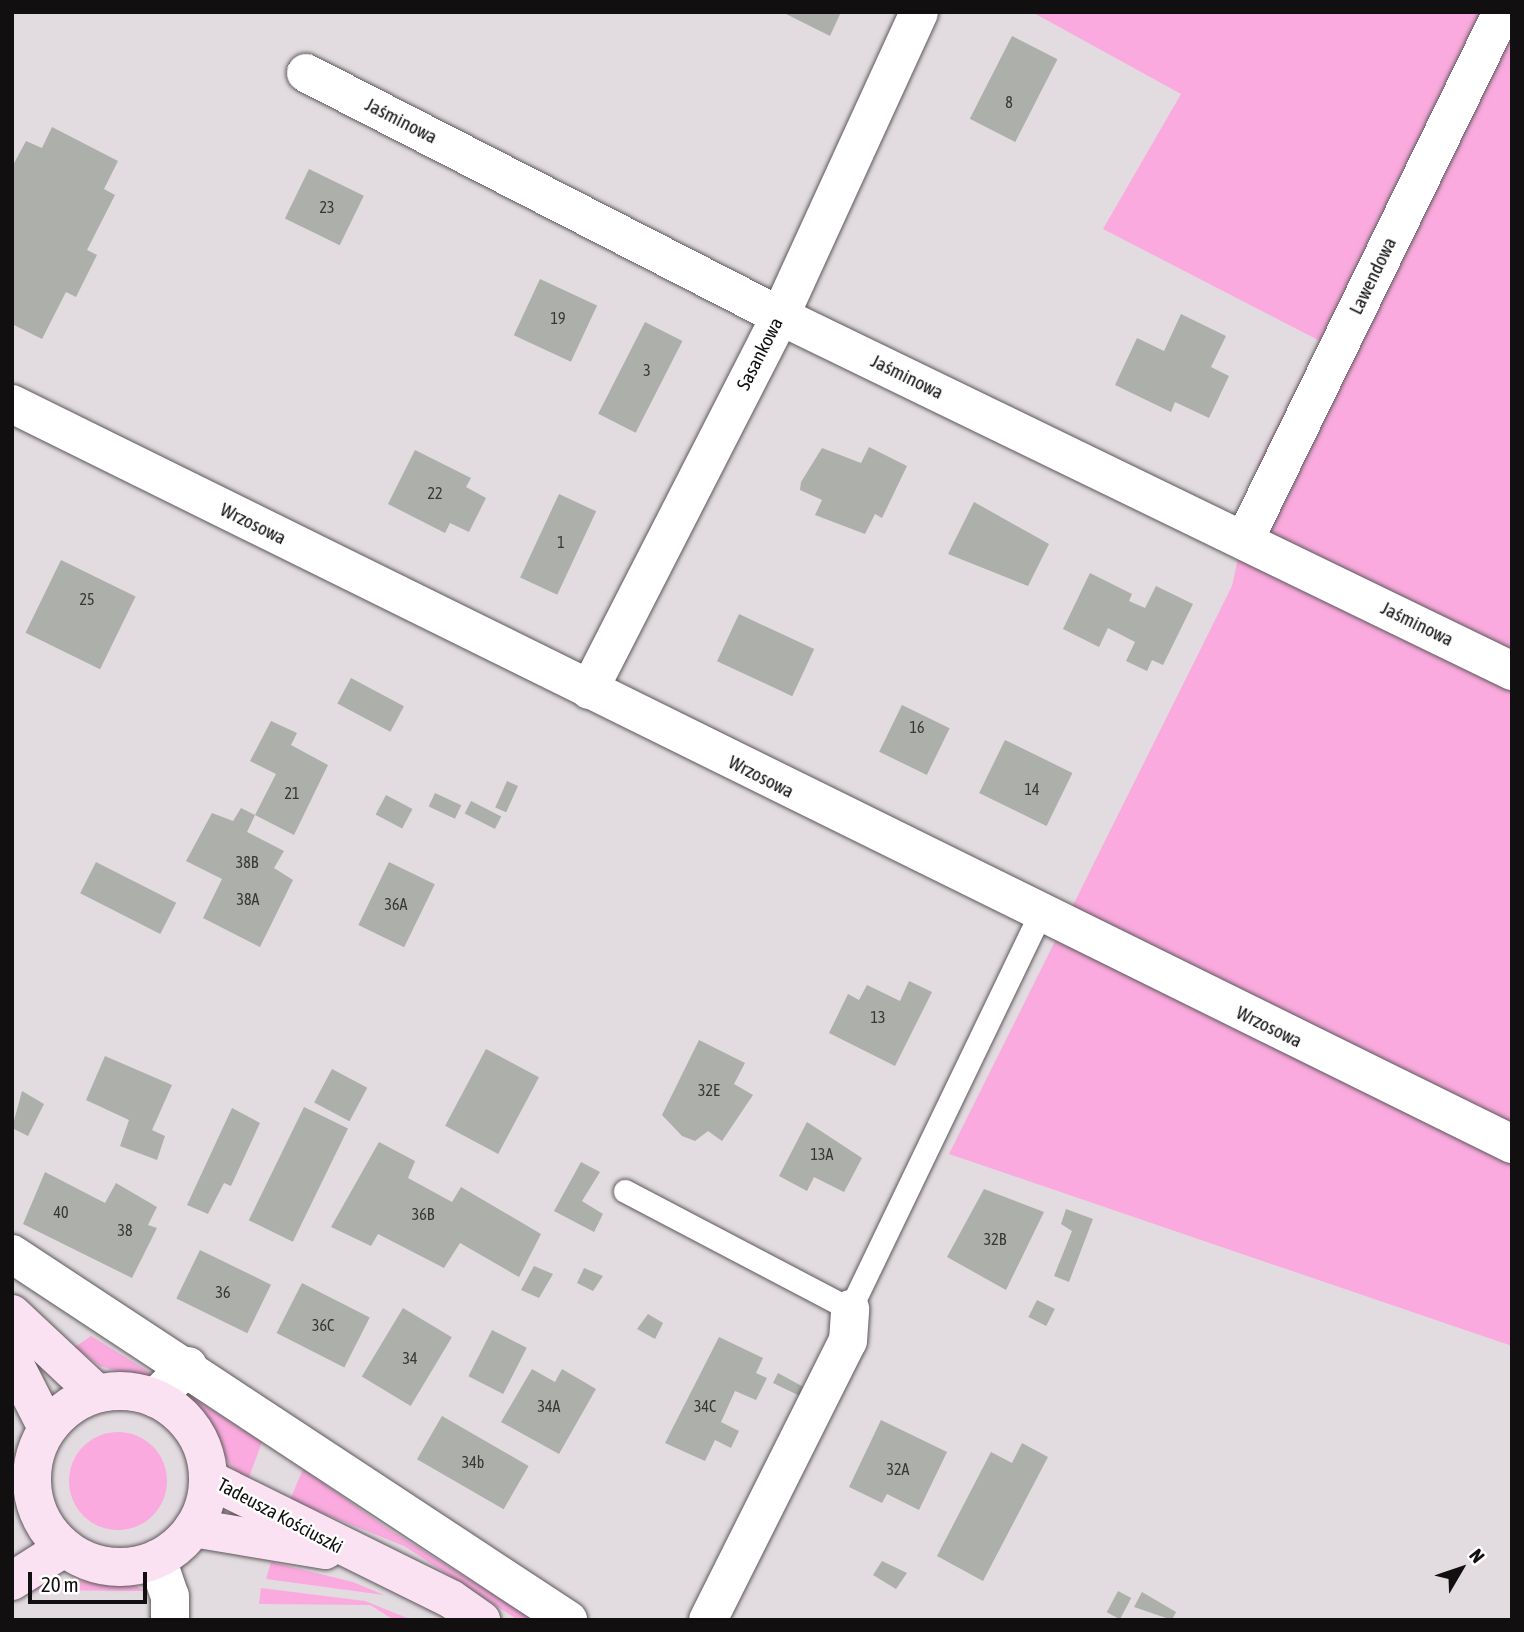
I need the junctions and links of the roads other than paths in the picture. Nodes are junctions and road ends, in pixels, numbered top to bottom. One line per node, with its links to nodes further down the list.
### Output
1 (919, 12): 4 (street, Sasankowa)
2 (1502, 12): 6 (street, Lawendowa)
3 (306, 73): 4 (street, Jaśminowa)
4 (780, 316): 6 (street, Jaśminowa); 8 (street, Sasankowa)
5 (12, 404): 8 (street, Wrzosowa)
6 (1245, 539): 7 (street, Jaśminowa)
7 (1512, 671)
8 (589, 690): 9 (street, Wrzosowa)
9 (1039, 916): 10 (street, Wrzosowa); 13 (lane)
10 (1512, 1144)
11 (625, 1191): 13 (lane)
12 (12, 1254): 16 (street)
13 (850, 1309): 30 (street)
14 (12, 1314): 17 (street)
15 (12, 1359): 19 (street)
16 (188, 1366): 18 (street); 29 (street)
17 (96, 1393): 18 (street); 19 (street)
18 (155, 1398): 20 (street)
19 (47, 1428): 21 (street)
20 (208, 1479): 22 (street); 24 (street, Tadeusza Kościuszki)
21 (22, 1504): 23 (street)
22 (193, 1528): 24 (street, Tadeusza Kościuszki); 25 (street)
23 (64, 1548): 25 (street); 26 (street)
24 (352, 1554): 28 (street, Tadeusza Kościuszki)
25 (157, 1559): 27 (street)
26 (12, 1581)
27 (170, 1620)
28 (481, 1620)
29 (568, 1620)
30 (708, 1620)

